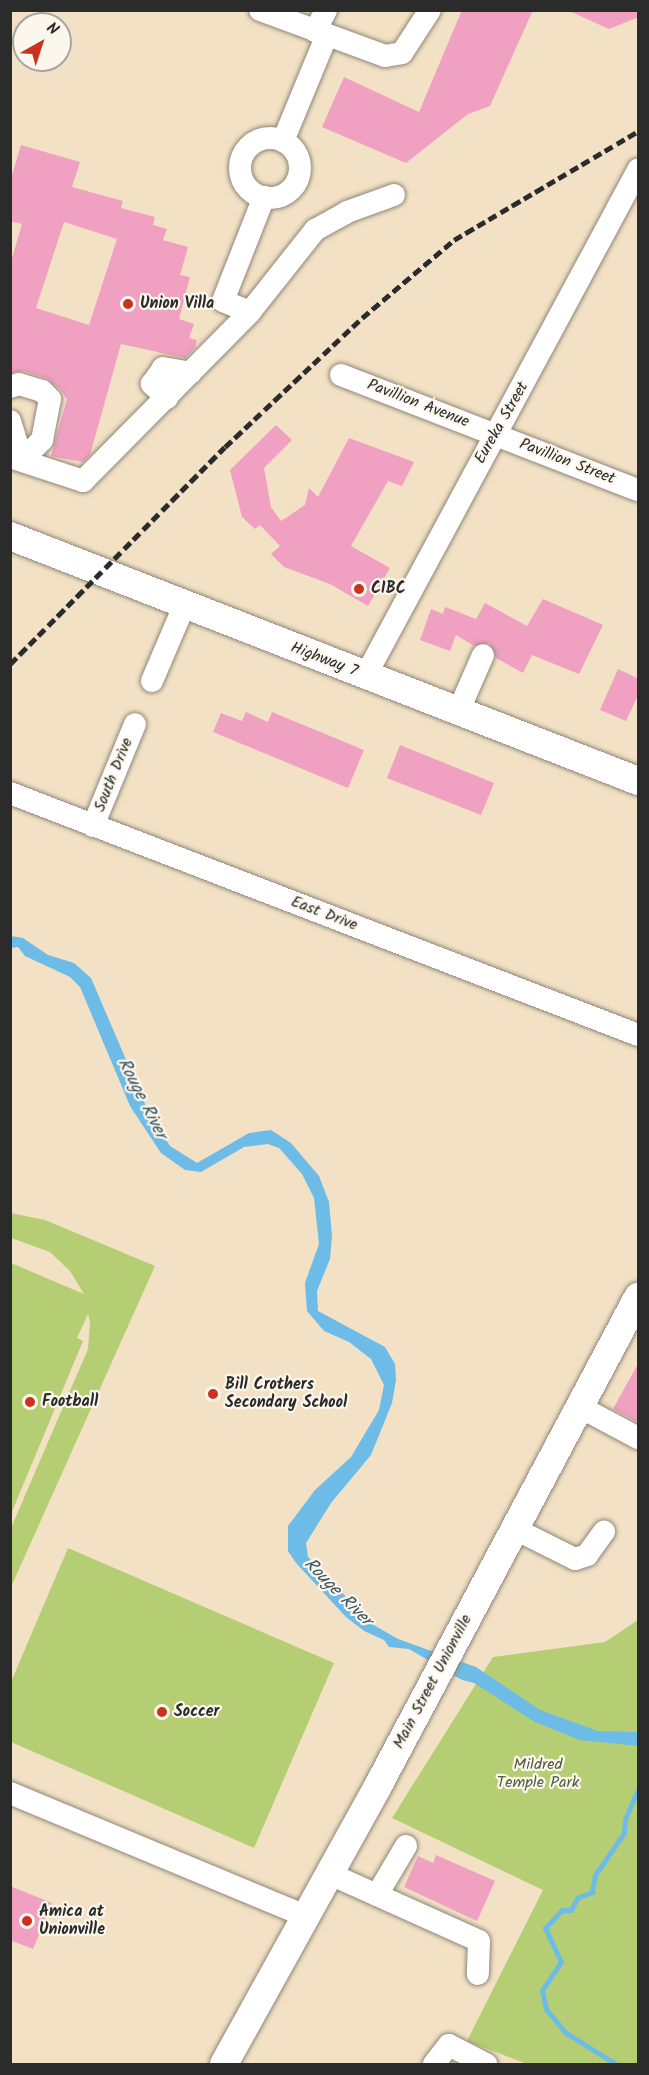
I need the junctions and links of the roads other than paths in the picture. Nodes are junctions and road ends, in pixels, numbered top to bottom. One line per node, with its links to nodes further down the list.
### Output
1 (260, 10): 4 (street)
2 (326, 10): 4 (street)
3 (430, 10): 4 (street)
4 (321, 33): 5 (street)
5 (283, 141): 8 (street); 8 (street)
6 (639, 170): 9 (street, Eureka Street)
7 (394, 195): 10 (street)
8 (264, 197): 10 (street)
9 (629, 209): 14 (street, Eureka Street)
10 (250, 312): 15 (street)
11 (341, 375): 14 (street, Pavillion Avenue)
12 (10, 387): 15 (street)
13 (10, 421): 15 (street)
14 (495, 434): 16 (street, Pavillion Street); 20 (street, Eureka Street)
15 (16, 458)
16 (639, 490)
17 (10, 536): 18 (main road, Highway 7)
18 (184, 606): 20 (main road, Highway 7); 21 (street)
19 (483, 655): 22 (street)
20 (366, 675): 22 (main road, Highway 7)
21 (152, 681)
22 (459, 712): 24 (main road, Highway 7)
23 (135, 724): 26 (street, South Drive)
24 (637, 777)
25 (10, 793): 26 (street, East Drive)
26 (93, 826): 27 (street, East Drive)
27 (639, 1035)
28 (637, 1305): 29 (main road, Main Street Unionville)
29 (580, 1407): 30 (street); 31 (main road, Main Street Unionville)
30 (639, 1438)
31 (515, 1529): 32 (street); 35 (main road, Main Street Unionville)
32 (604, 1532)
33 (10, 1793): 37 (street)
34 (406, 1846): 36 (street)
35 (330, 1874): 36 (street); 37 (main road, Main Street Unionville)
36 (377, 1895): 38 (street)
37 (306, 1916): 39 (main road, Main Street Unionville)
38 (478, 1974)
39 (224, 2064)
40 (434, 2064): 41 (street)
41 (486, 2064)

